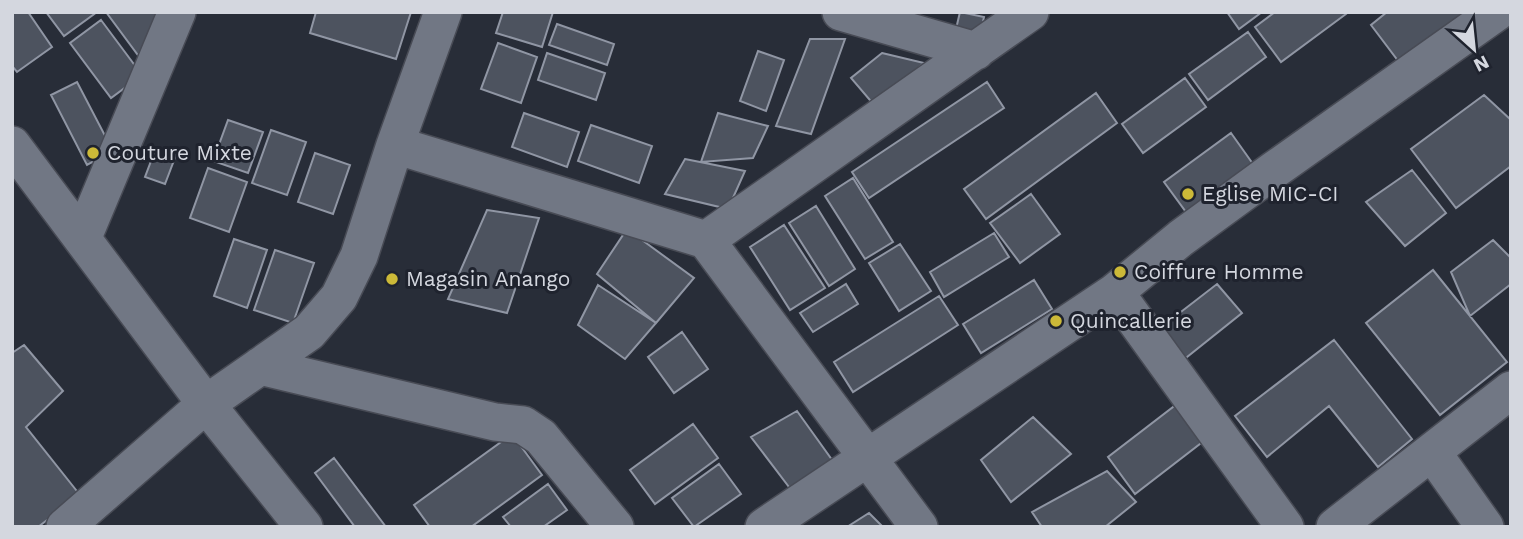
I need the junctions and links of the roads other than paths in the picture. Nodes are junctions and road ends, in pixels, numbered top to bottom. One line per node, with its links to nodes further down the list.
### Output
1 (177, 12): 9 (street)
2 (443, 12): 8 (street)
3 (841, 12): 6 (street)
4 (1030, 12): 6 (street)
5 (1496, 12): 11 (street)
6 (976, 51): 10 (street)
7 (12, 145): 9 (street)
8 (395, 145): 10 (street); 12 (street)
9 (83, 237): 14 (street)
10 (706, 240): 16 (street)
11 (1115, 292): 16 (street); 22 (street)
12 (260, 366): 14 (street); 19 (street)
13 (1511, 390): 15 (street)
14 (206, 404): 17 (street); 18 (street)
15 (1432, 452): 23 (street); 24 (street)
16 (867, 459): 20 (street); 21 (street)
17 (65, 527)
18 (304, 527)
19 (615, 527)
20 (764, 527)
21 (919, 527)
22 (1285, 527)
23 (1335, 527)
24 (1485, 527)

